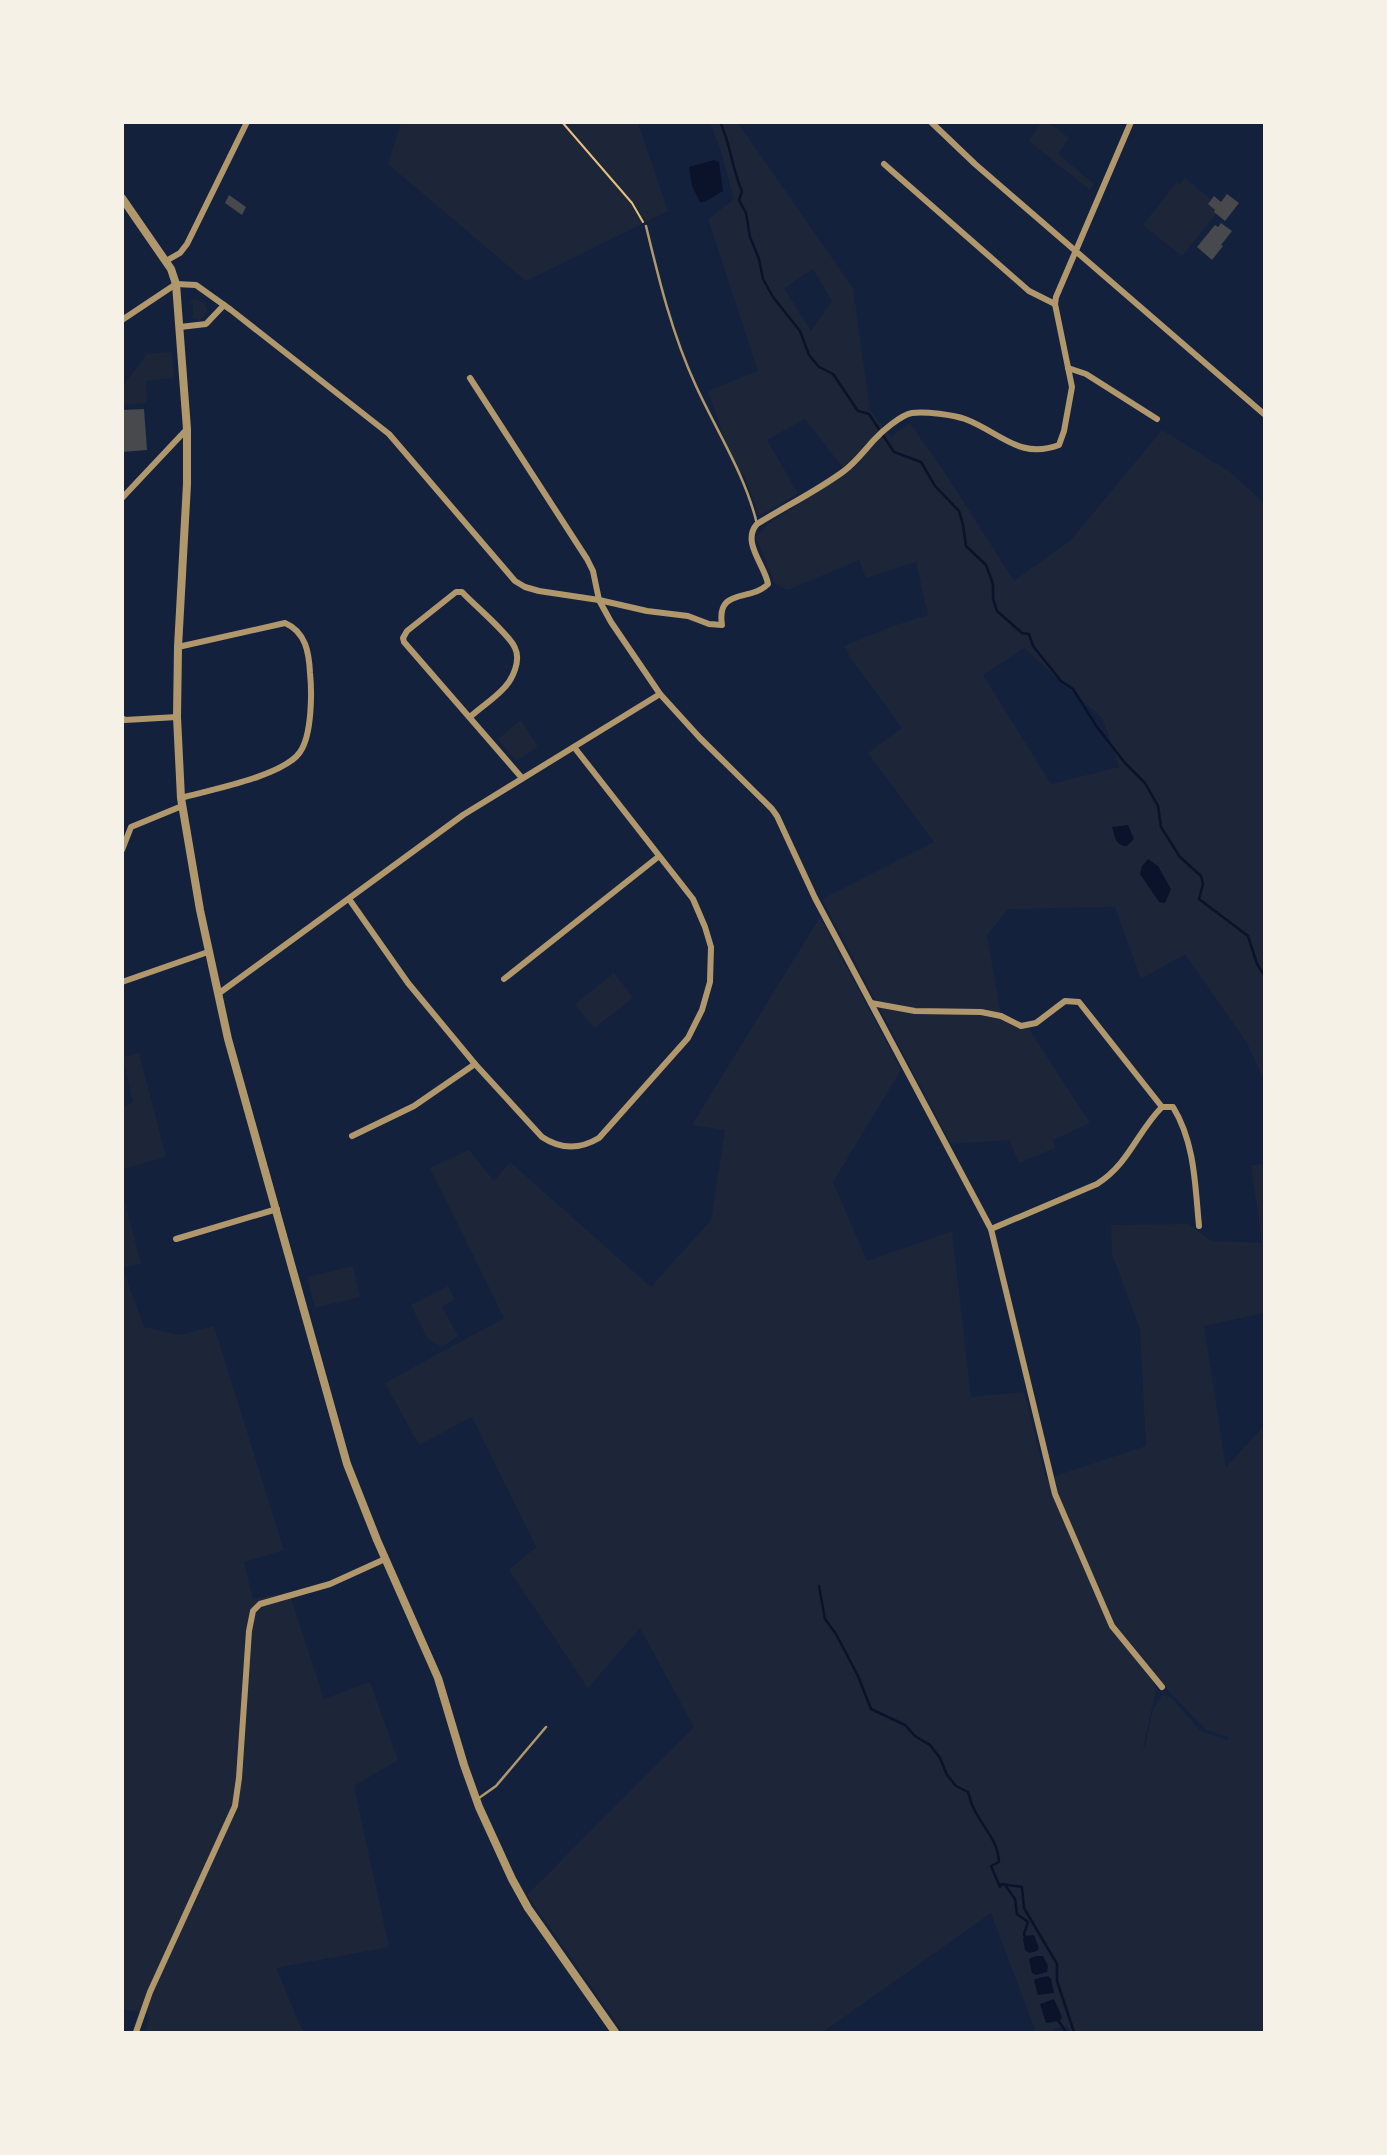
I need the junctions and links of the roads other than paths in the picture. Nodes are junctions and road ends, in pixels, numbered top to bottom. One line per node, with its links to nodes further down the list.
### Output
1 (247, 122): 8 (street)
2 (931, 122): 7 (street)
3 (1131, 122): 7 (street)
4 (884, 164): 10 (street)
5 (122, 198): 8 (street)
6 (646, 226): 20 (lane)
7 (1075, 250): 10 (street); 16 (street)
8 (166, 261): 9 (street)
9 (176, 284): 11 (street); 12 (street); 13 (street)
10 (1055, 304): 14 (street)
11 (223, 305): 13 (street); 21 (street)
12 (122, 320)
13 (180, 327): 18 (street)
14 (1068, 368): 17 (street); 20 (street)
15 (470, 378): 21 (street)
16 (1265, 414)
17 (1157, 419)
18 (187, 429): 19 (street); 22 (street)
19 (122, 498)
20 (757, 524): 21 (street)
21 (599, 600): 23 (street)
22 (178, 647): 24 (street); 29 (street)
23 (660, 694): 27 (street); 37 (street)
24 (177, 717): 26 (street); 29 (street)
25 (470, 717): 25 (street); 28 (street)
26 (122, 718)
27 (574, 747): 28 (street); 31 (street)
28 (523, 778): 32 (street)
29 (181, 802): 30 (street); 33 (street)
30 (122, 850)
31 (658, 857): 34 (street); 38 (street)
32 (349, 899): 36 (street); 38 (street)
33 (208, 952): 35 (street); 36 (street)
34 (504, 979)
35 (122, 982)
36 (218, 994): 41 (street)
37 (871, 1003): 39 (street); 43 (street)
38 (475, 1064): 40 (street)
39 (1161, 1107): 42 (street); 43 (street)
40 (352, 1136)
41 (277, 1209): 44 (street); 45 (street)
42 (1199, 1226)
43 (992, 1229): 46 (street)
44 (176, 1238)
45 (385, 1559): 48 (street); 49 (street)
46 (1162, 1687)
47 (546, 1727): 48 (lane)
48 (477, 1800): 50 (street)
49 (136, 2032)
50 (615, 2032)

